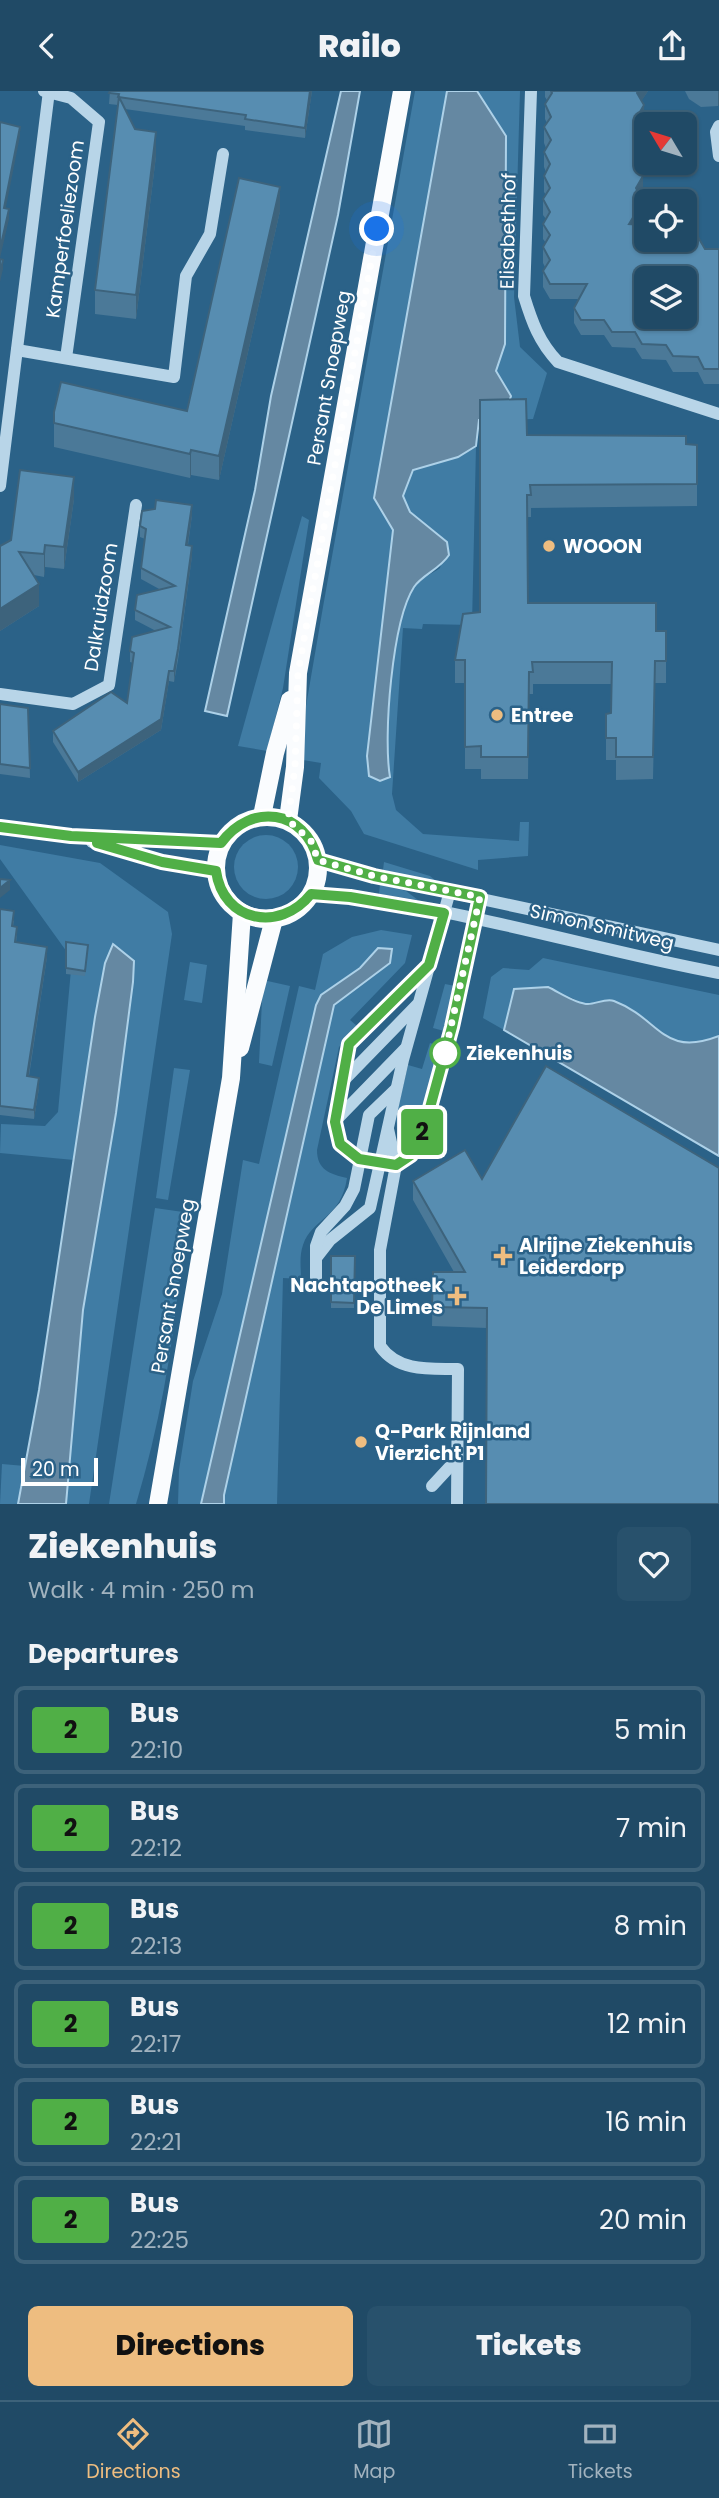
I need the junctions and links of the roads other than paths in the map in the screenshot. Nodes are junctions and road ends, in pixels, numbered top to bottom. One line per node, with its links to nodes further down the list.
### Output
1 (47, 91): 7 (street, Kamperfoeliezoom); 8 (street, Kamperfoeliezoom)
2 (402, 91): 13 (main road, Persant Snoepweg)
3 (531, 91): 9 (street, Elisabethhof)
4 (719, 126): 6 (street)
5 (223, 153): 8 (street)
6 (719, 156)
7 (17, 349): 8 (street); 10 (street, Kamperfoeliezoom)
8 (66, 358)
9 (719, 414)
10 (1, 466): 11 (street, Kamperfoeliezoom)
11 (0, 486)
12 (136, 505): 14 (street, Dalkruidzoom)
13 (298, 673): 15 (main road, Persant Snoepweg); 16 (main road, Persant Snoepweg)
14 (0, 694)
15 (262, 816): 16 (main road); 19 (main road)
16 (288, 820): 20 (main road)
17 (0, 827): 18 (street)
18 (71, 836): 19 (street); 21 (street)
19 (221, 843): 21 (main road)
20 (318, 860): 22 (street, Simon Smitweg); 23 (main road)
21 (216, 871): 25 (main road)
22 (450, 891): 24 (street, Simon Smitweg); 26 (street)
23 (311, 894): 26 (street, Simon Smitweg); 27 (main road)
24 (480, 897): 28 (street); 29 (street, Simon Smitweg)
25 (242, 913): 27 (main road); 34 (main road, Persant Snoepweg)
26 (444, 913): 28 (street, Simon Smitweg); 30 (street)
27 (274, 919): 34 (main road, Persant Snoepweg)
28 (475, 919): 31 (street, Simon Smitweg); 41 (street)
29 (719, 950)
30 (429, 965): 32 (street); 35 (street)
31 (719, 973)
32 (420, 1003): 33 (street); 35 (street)
33 (408, 1046): 36 (street); 37 (street)
34 (230, 1078): 46 (main road, Persant Snoepweg)
35 (342, 1082): 37 (street)
36 (396, 1088): 38 (street); 39 (street)
37 (335, 1122): 39 (street)
38 (388, 1129): 40 (street); 41 (street)
39 (359, 1159): 40 (street); 42 (street)
40 (381, 1163): 41 (street); 42 (street)
41 (396, 1165): 44 (street)
42 (316, 1252): 43 (street)
43 (316, 1279)
44 (457, 1459): 45 (street); 47 (street)
45 (432, 1486)
46 (158, 1503)
47 (457, 1504)

